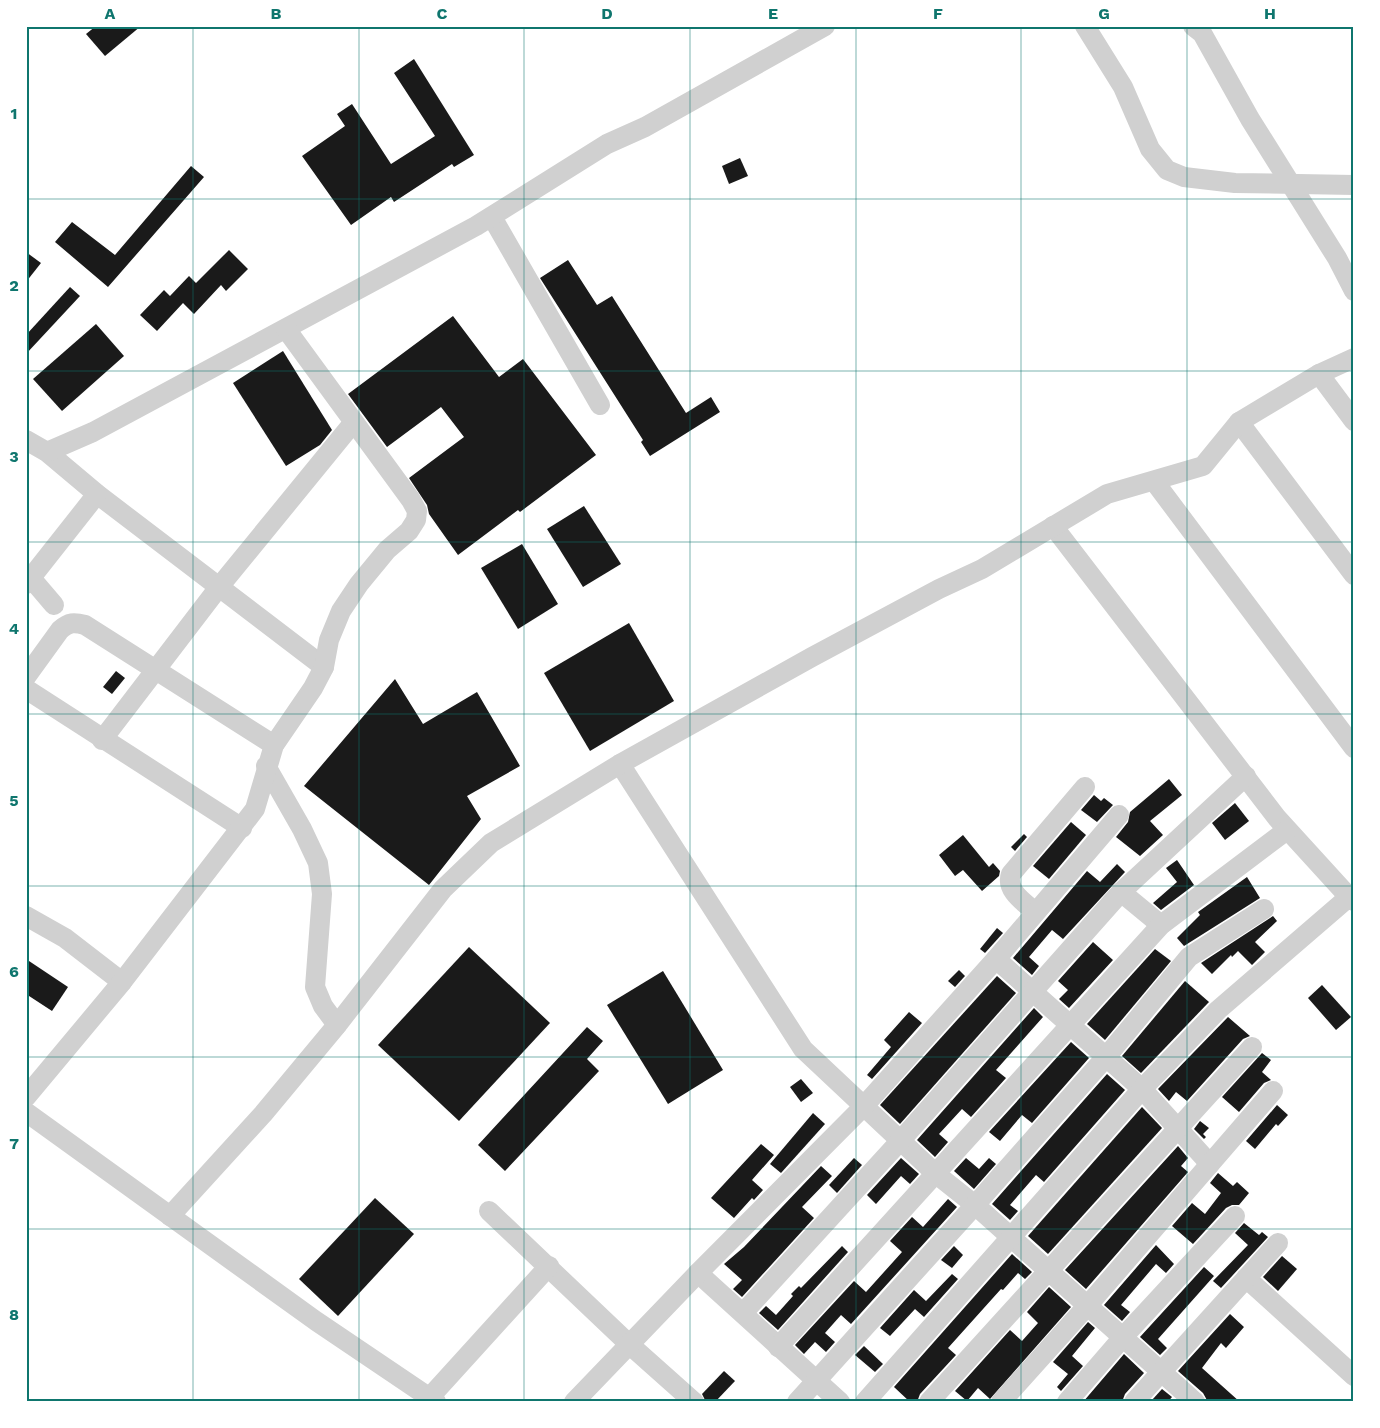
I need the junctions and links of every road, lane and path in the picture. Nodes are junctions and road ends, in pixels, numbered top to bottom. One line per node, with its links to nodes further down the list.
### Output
1 (825, 26): 6 (street)
2 (1086, 26): 4 (street)
3 (1203, 28): 4 (street)
4 (1290, 184): 5 (street); 7 (street)
5 (1354, 185)
6 (492, 217): 8 (street); 11 (street)
7 (1354, 291)
8 (286, 329): 14 (street); 16 (street)
9 (1354, 358): 10 (street)
10 (1319, 374): 12 (street); 13 (street)
11 (600, 406)
12 (1354, 420)
13 (1239, 422): 17 (street); 20 (street)
14 (353, 423): 22 (street); 24 (street)
15 (26, 440): 16 (street)
16 (47, 452): 18 (street)
17 (1154, 481): 19 (street); 30 (street)
18 (97, 494): 21 (street); 22 (street)
19 (1053, 526): 31 (street); 33 (street)
20 (1354, 575)
21 (29, 581): 23 (street)
22 (219, 586): 24 (street); 25 (street)
23 (54, 605)
24 (324, 667): 29 (street)
25 (154, 671): 26 (street); 28 (street); 29 (street)
26 (26, 677)
27 (26, 689): 28 (street)
28 (102, 740): 36 (street)
29 (274, 746): 32 (street)
30 (1354, 748)
31 (620, 764): 48 (street); 54 (street)
32 (266, 766): 36 (street); 48 (street)
33 (1246, 776): 37 (street); 38 (street)
34 (1085, 787): 41 (street)
35 (1119, 815): 41 (street)
36 (242, 828): 45 (street)
37 (1287, 830): 39 (street); 43 (street)
38 (1120, 892): 43 (street); 46 (street)
39 (1351, 899): 51 (street)
40 (1264, 909): 50 (street)
41 (1034, 912): 44 (street)
42 (26, 916): 45 (street)
43 (1161, 925): 47 (street)
44 (996, 959): 46 (street); 54 (street)
45 (122, 982): 53 (street)
46 (1032, 991): 47 (street); 57 (street)
47 (1070, 1024): 50 (street); 59 (street)
48 (336, 1025): 62 (street)
49 (1252, 1047): 56 (street)
50 (1106, 1057): 51 (street); 60 (street)
51 (1142, 1089): 56 (street); 64 (street)
52 (1273, 1091): 58 (street)
53 (26, 1097)
54 (863, 1107): 57 (street); 68 (street)
55 (26, 1112): 62 (street)
56 (1178, 1128): 58 (street); 67 (street)
57 (901, 1140): 59 (street); 71 (street)
58 (1210, 1164): 70 (street)
59 (936, 1174): 60 (street); 74 (street)
60 (975, 1205): 64 (street); 77 (street)
61 (489, 1211): 66 (street)
62 (170, 1216): 79 (street)
63 (1235, 1216): 72 (street)
64 (1011, 1237): 67 (street); 83 (street)
65 (1278, 1243): 69 (street)
66 (549, 1266): 73 (street); 79 (street)
67 (1048, 1271): 70 (street); 84 (street)
68 (698, 1273): 71 (street); 73 (street)
69 (1246, 1278): 75 (street); 76 (street)
70 (1088, 1305): 72 (street); 85 (street)
71 (743, 1313): 74 (street)
72 (1124, 1336): 75 (street); 86 (street)
73 (630, 1345): 78 (street); 80 (street)
74 (778, 1348): 77 (street)
75 (1162, 1370): 87 (street); 88 (street)
76 (1354, 1376)
77 (815, 1380): 81 (street); 82 (street)
78 (583, 1399)
79 (433, 1400)
80 (694, 1402)
81 (797, 1402)
82 (840, 1402)
83 (865, 1402)
84 (928, 1402)
85 (1000, 1402)
86 (1067, 1402)
87 (1134, 1402)
88 (1195, 1402)

